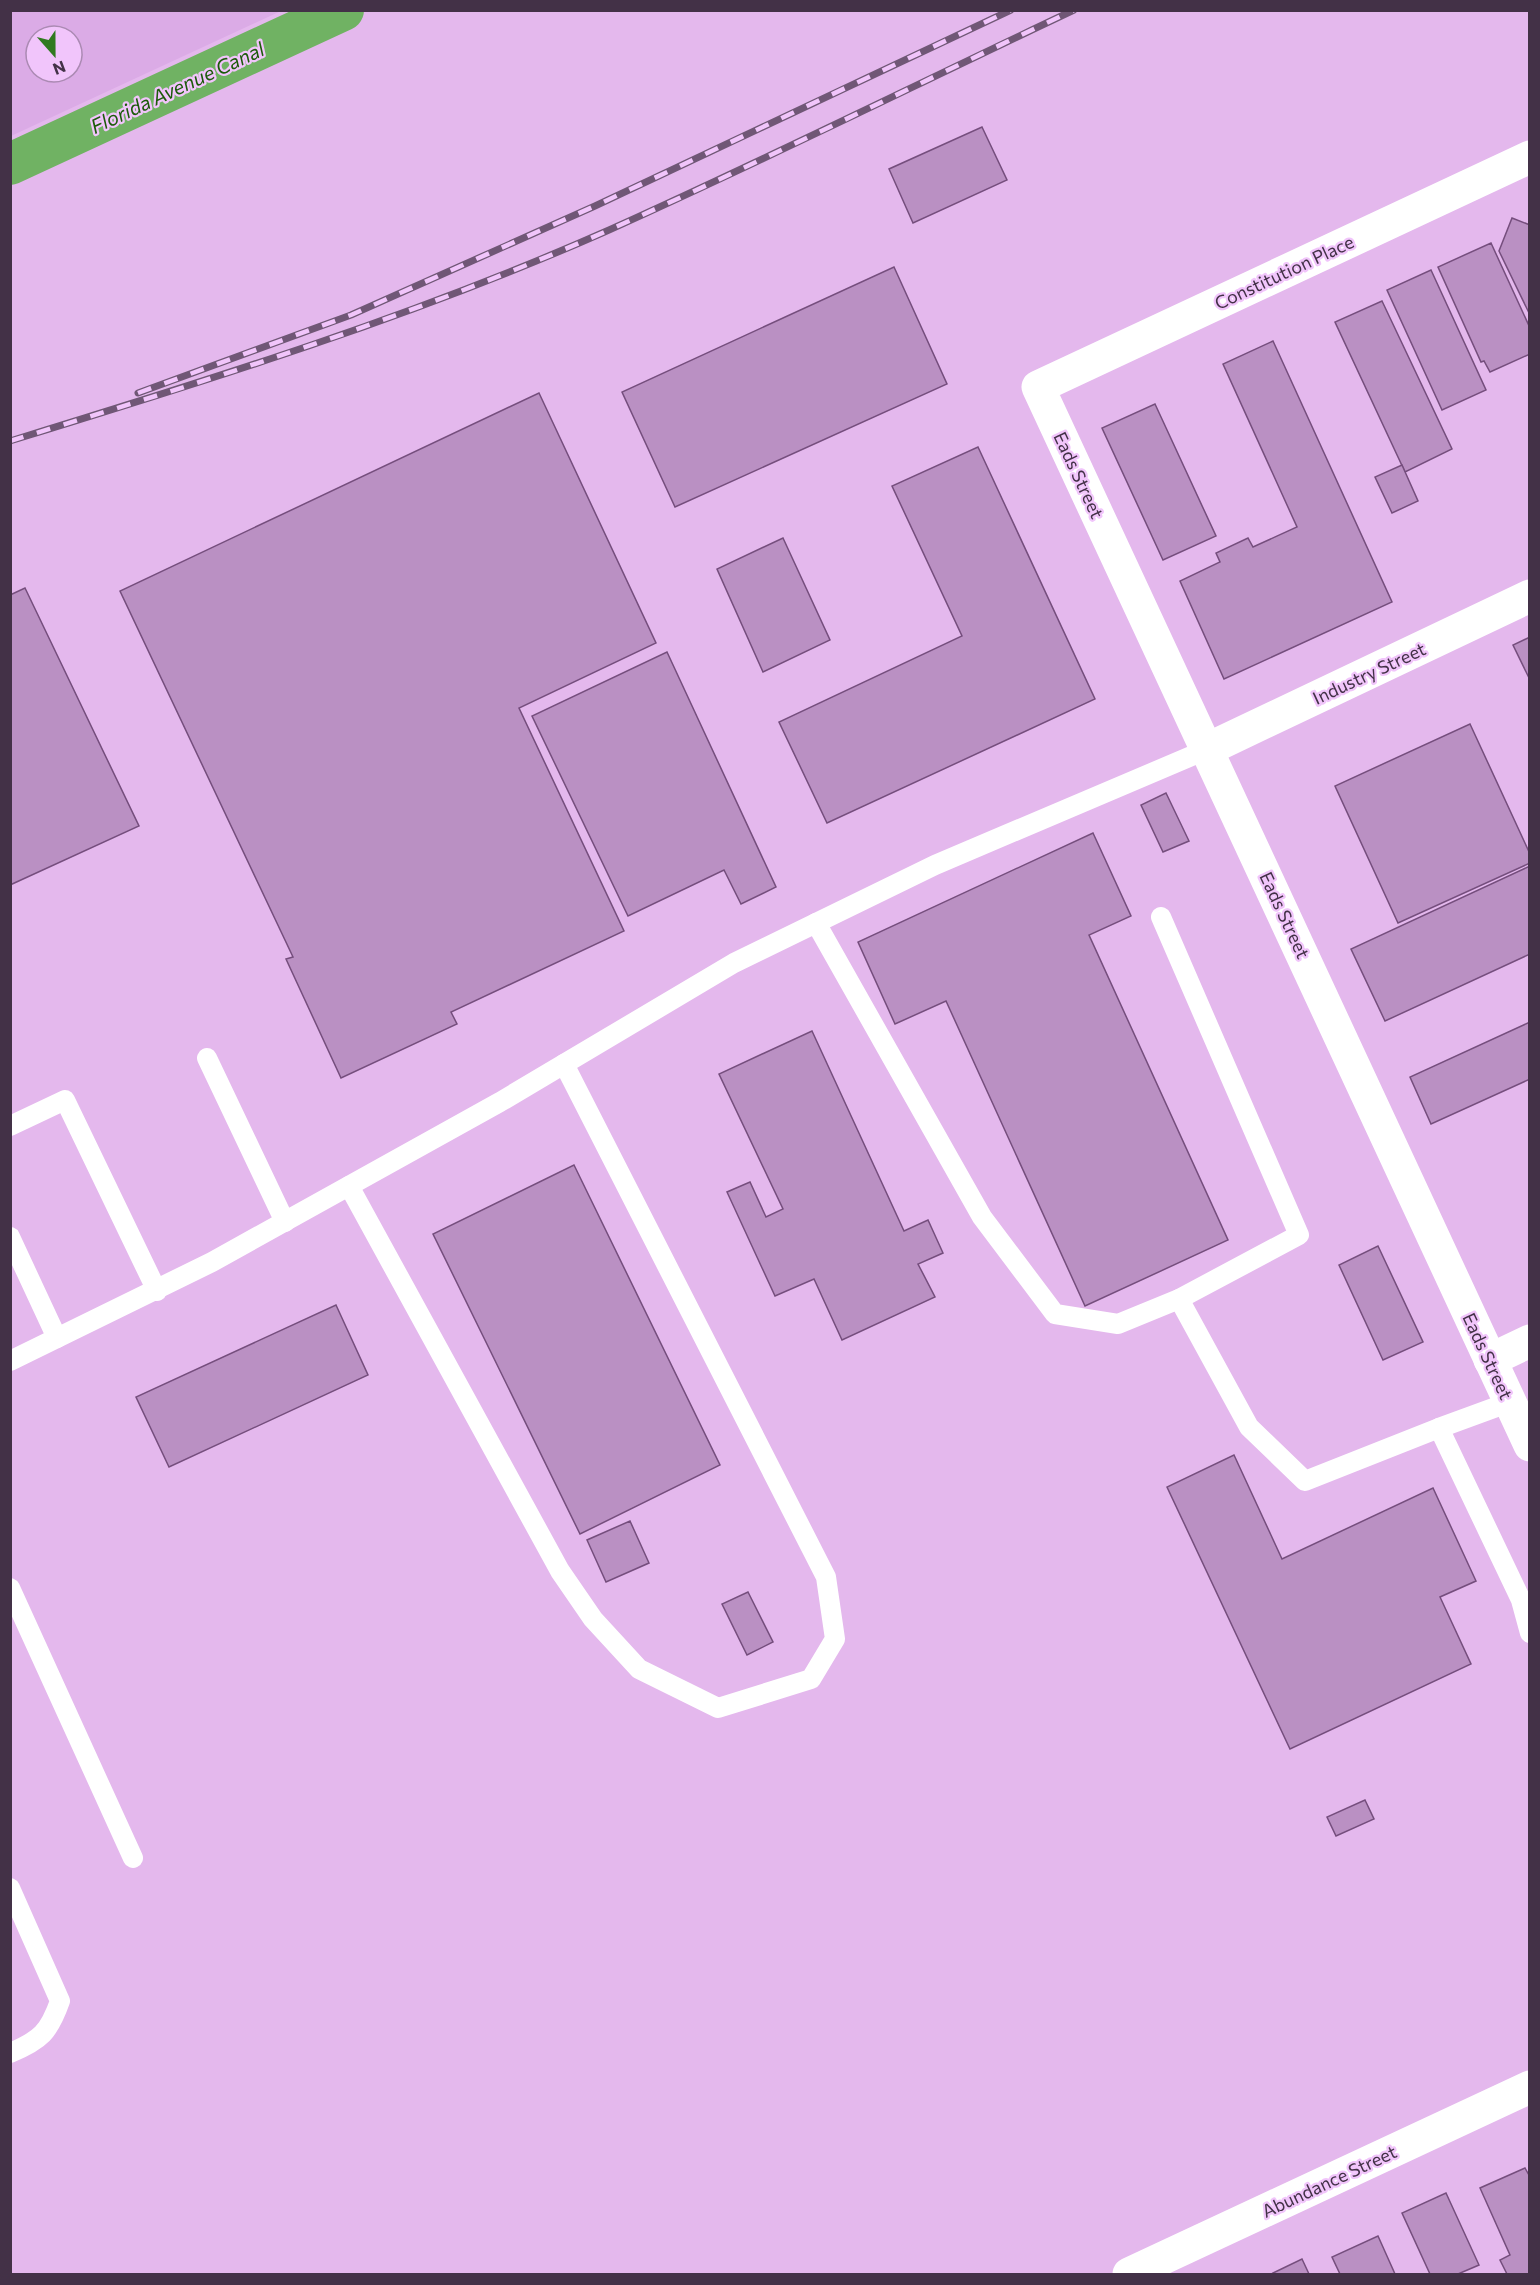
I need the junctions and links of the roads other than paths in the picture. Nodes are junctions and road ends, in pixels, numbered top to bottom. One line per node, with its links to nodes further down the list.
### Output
1 (1530, 158): 2 (street, Constitution Place)
2 (1038, 387): 4 (street, Eads Street)
3 (1530, 596): 4 (street, Industry Street)
4 (1208, 749): 6 (lane); 17 (street, Eads Street)
5 (1161, 917): 14 (lane)
6 (816, 923): 8 (lane); 14 (lane)
7 (207, 1058): 11 (lane)
8 (564, 1064): 10 (lane); 10 (lane)
9 (10, 1126): 13 (lane)
10 (349, 1186): 11 (lane)
11 (285, 1222): 13 (lane)
12 (10, 1237): 15 (lane)
13 (157, 1291): 15 (lane)
14 (1179, 1299): 20 (lane)
15 (57, 1338): 18 (lane)
16 (1530, 1341): 17 (street)
17 (1490, 1360): 19 (street, Eads Street)
18 (10, 1361)
19 (1510, 1402): 20 (lane); 21 (street, Eads Street)
20 (1439, 1428): 23 (lane)
21 (1530, 1444)
22 (10, 1588): 24 (lane)
23 (1530, 1633)
24 (133, 1858)
25 (10, 1888): 26 (lane)
26 (10, 2053)
27 (1530, 2087): 28 (street, Abundance Street)
28 (1185, 2263): 29 (street, Abundance Street)
29 (1129, 2274)

